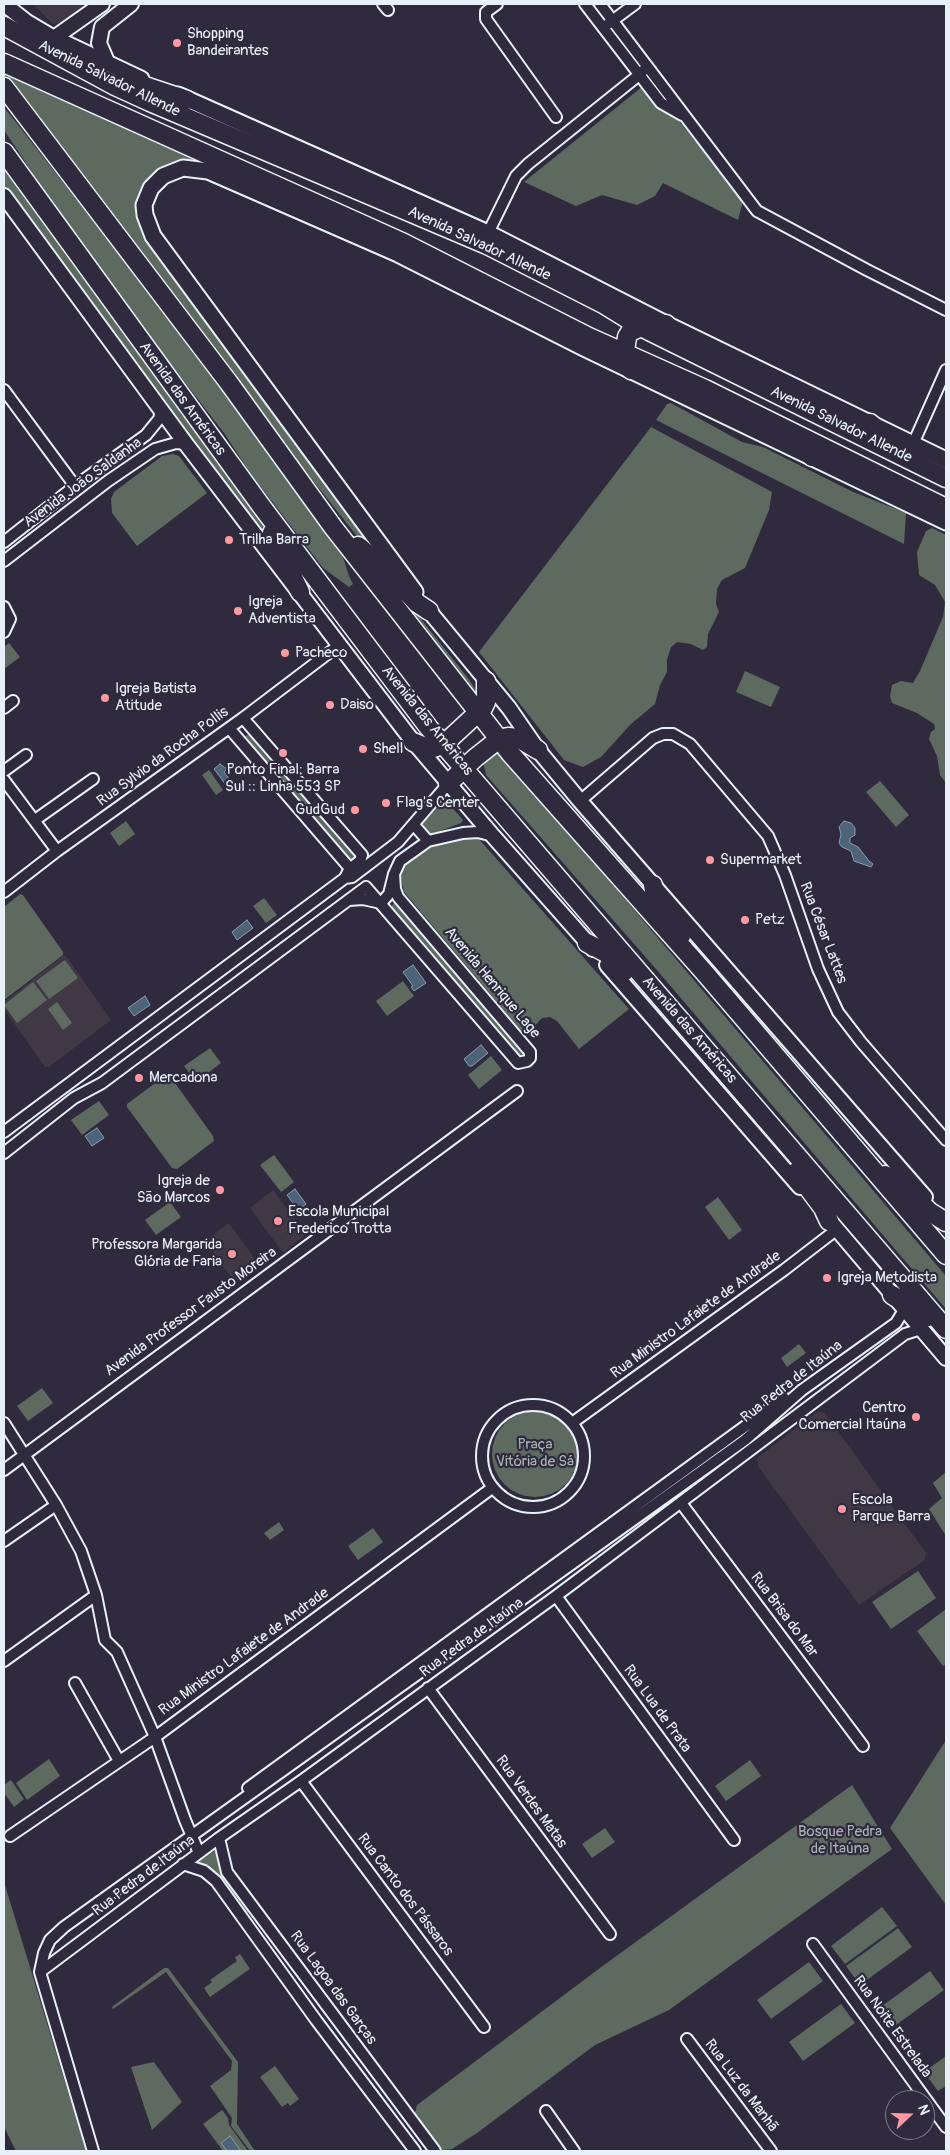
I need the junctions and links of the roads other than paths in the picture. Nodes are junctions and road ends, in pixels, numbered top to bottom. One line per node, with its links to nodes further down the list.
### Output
1 (4, 4): 13 (main road)
2 (102, 4): 8 (main road)
3 (130, 4): 11 (main road)
4 (496, 4): 21 (street)
5 (585, 4): 12 (street)
6 (600, 4): 9 (street)
7 (635, 4): 9 (street)
8 (88, 15): 11 (main road); 13 (main road)
9 (613, 21): 12 (street); 17 (street)
10 (4, 26): 15 (highway, Avenida Salvador Allende)
11 (102, 27): 16 (main road)
12 (604, 28): 18 (street)
13 (54, 38): 16 (main road, Avenida Salvador Allende)
14 (4, 63): 29 (highway, Avenida Salvador Allende)
15 (74, 64): 20 (highway); 28 (highway, Avenida Salvador Allende)
16 (108, 64): 20 (main road, Avenida Salvador Allende)
17 (647, 67): 18 (street); 22 (street)
18 (639, 75): 22 (street); 25 (street)
19 (4, 86): 48 (highway)
20 (188, 100): 25 (main road, Avenida Salvador Allende)
21 (556, 116)
22 (691, 123): 26 (street)
23 (4, 152): 45 (highway, Avenida das Américas)
24 (4, 196): 34 (main road, Avenida das Américas)
25 (488, 233): 27 (main road, Avenida Salvador Allende)
26 (946, 310)
27 (666, 324): 28 (highway); 35 (main road, Avenida Salvador Allende)
28 (639, 326): 29 (highway); 42 (highway, Avenida Salvador Allende)
29 (625, 351): 30 (highway); 32 (highway, Avenida Salvador Allende)
30 (631, 370): 38 (main road); 53 (main road)
31 (946, 370): 37 (street)
32 (705, 389): 38 (highway); 46 (highway, Avenida Salvador Allende)
33 (4, 390): 44 (street)
34 (161, 410): 36 (main road, Avenida das Américas); 40 (street, Avenida João Saldanha)
35 (870, 423): 37 (main road, Avenida Salvador Allende); 41 (highway)
36 (186, 444): 43 (street, Avenida João Saldanha); 51 (main road, Avenida das Américas)
37 (914, 444): 39 (main road, Avenida Salvador Allende)
38 (812, 457): 47 (main road)
39 (946, 460)
40 (99, 469): 43 (street); 44 (street, Avenida João Saldanha)
41 (946, 470)
42 (946, 478)
43 (108, 481): 50 (street, Avenida João Saldanha)
44 (75, 486): 49 (street, Avenida João Saldanha)
45 (262, 507): 51 (highway); 64 (highway, Avenida das Américas)
46 (946, 508)
47 (946, 522)
48 (334, 528): 53 (highway); 59 (highway)
49 (4, 542)
50 (4, 561)
51 (300, 592): 55 (main road, Avenida das Américas)
52 (4, 607): 54 (street)
53 (429, 611): 56 (main road)
54 (4, 632)
55 (338, 646): 60 (street, Rua Sylvio da Rocha Pollis); 63 (main road, Avenida das Américas)
56 (486, 680): 59 (highway); 65 (main road)
57 (13, 701): 58 (street)
58 (4, 708)
59 (479, 713): 62 (highway); 64 (highway)
60 (244, 718): 61 (street, Rua Sylvio da Rocha Pollis); 78 (street)
61 (229, 728): 77 (street, Rua Sylvio da Rocha Pollis); 78 (street)
62 (499, 739): 65 (highway); 67 (highway); 86 (highway)
63 (413, 742): 64 (highway); 71 (main road, Avenida das Américas)
64 (444, 744): 67 (highway, Avenida das Américas)
65 (538, 750): 72 (main road)
66 (26, 755): 68 (street)
67 (464, 768): 71 (highway); 87 (highway, Avenida das Américas)
68 (4, 771)
69 (93, 779): 73 (street)
70 (4, 780): 73 (street)
71 (448, 784): 74 (street); 75 (main road, Avenida das Américas)
72 (580, 801): 81 (main road); 91 (street, Rua César Lattes)
73 (34, 820): 77 (street)
74 (414, 825): 76 (street); 80 (street)
75 (493, 836): 76 (street); 85 (main road, Avenida das Américas)
76 (428, 841): 79 (street)
77 (57, 851): 82 (street, Rua Sylvio da Rocha Pollis)
78 (351, 868): 80 (street)
79 (394, 874): 84 (street); 84 (street, Avenida Henrique Lage)
80 (345, 878): 90 (street)
81 (653, 885): 86 (highway); 94 (main road)
82 (4, 892)
83 (348, 900): 84 (street); 84 (street, Avenida Henrique Lage); 92 (street)
84 (381, 903)
85 (588, 943): 87 (highway); 95 (main road, Avenida das Américas)
86 (704, 972): 93 (highway)
87 (668, 1007): 89 (highway, Avenida das Américas)
88 (517, 1091): 109 (street, Avenida Professor Fausto Moreira)
89 (751, 1102): 95 (highway); 100 (highway, Avenida das Américas)
90 (4, 1132)
91 (946, 1140)
92 (4, 1153)
93 (861, 1157): 94 (highway); 96 (highway)
94 (946, 1222)
95 (833, 1225): 97 (main road, Avenida das Américas); 108 (street, Rua Ministro Lafaiete de Andrade)
96 (946, 1255)
97 (892, 1295): 98 (main road, Avenida das Américas); 101 (highway)
98 (904, 1310): 99 (main road, Avenida das Américas); 103 (street, Rua Pedra de Itaúna)
99 (921, 1329): 102 (main road, Avenida das Américas); 104 (street, Rua Pedra de Itaúna)
100 (946, 1329)
101 (946, 1338)
102 (946, 1358)
103 (822, 1376): 104 (street); 105 (street, Rua Pedra de Itaúna); 124 (street)
104 (831, 1389): 106 (street, Rua Pedra de Itaúna)
105 (802, 1390): 106 (street); 124 (street, Rua Pedra de Itaúna)
106 (813, 1404): 112 (street, Rua Pedra de Itaúna)
107 (4, 1423): 109 (street)
108 (572, 1423): 111 (street); 111 (street)
109 (24, 1455): 110 (street, Avenida Professor Fausto Moreira); 113 (street)
110 (4, 1470)
111 (492, 1488): 120 (street, Rua Ministro Lafaiete de Andrade)
112 (681, 1503): 116 (street, Rua Pedra de Itaúna); 121 (street, Rua Brisa do Mar)
113 (56, 1505): 114 (street); 115 (street)
114 (4, 1541)
115 (96, 1595): 117 (street); 120 (street)
116 (556, 1596): 119 (street, Rua Pedra de Itaúna); 127 (street, Rua Lua de Prata)
117 (4, 1661)
118 (75, 1683): 122 (street)
119 (428, 1688): 123 (street, Rua Pedra de Itaúna); 130 (street, Rua Verdes Matas)
120 (155, 1737): 122 (street, Rua Ministro Lafaiete de Andrade); 124 (street)
121 (863, 1746)
122 (119, 1761): 125 (street, Rua Ministro Lafaiete de Andrade)
123 (301, 1781): 126 (street, Rua Pedra de Itaúna); 133 (street, Rua Canto dos Pássaros)
124 (190, 1833): 128 (street); 132 (street, Rua Pedra de Itaúna)
125 (10, 1836)
126 (219, 1838): 128 (street, Rua Pedra de Itaúna); 139 (street, Rua Lagoa das Garças)
127 (734, 1840)
128 (199, 1853): 129 (street, Rua Pedra de Itaúna)
129 (183, 1864): 132 (street, Rua Pedra de Itaúna); 138 (street)
130 (610, 1934)
131 (813, 1944): 136 (street, Rua Noite Estrelada)
132 (40, 1972): 137 (street)
133 (484, 2027)
134 (688, 2039): 141 (street, Rua Luz da Manhã)
135 (546, 2111): 140 (street)
136 (946, 2127)
137 (92, 2151)
138 (415, 2151)
139 (435, 2151)
140 (574, 2151)
141 (771, 2151)

